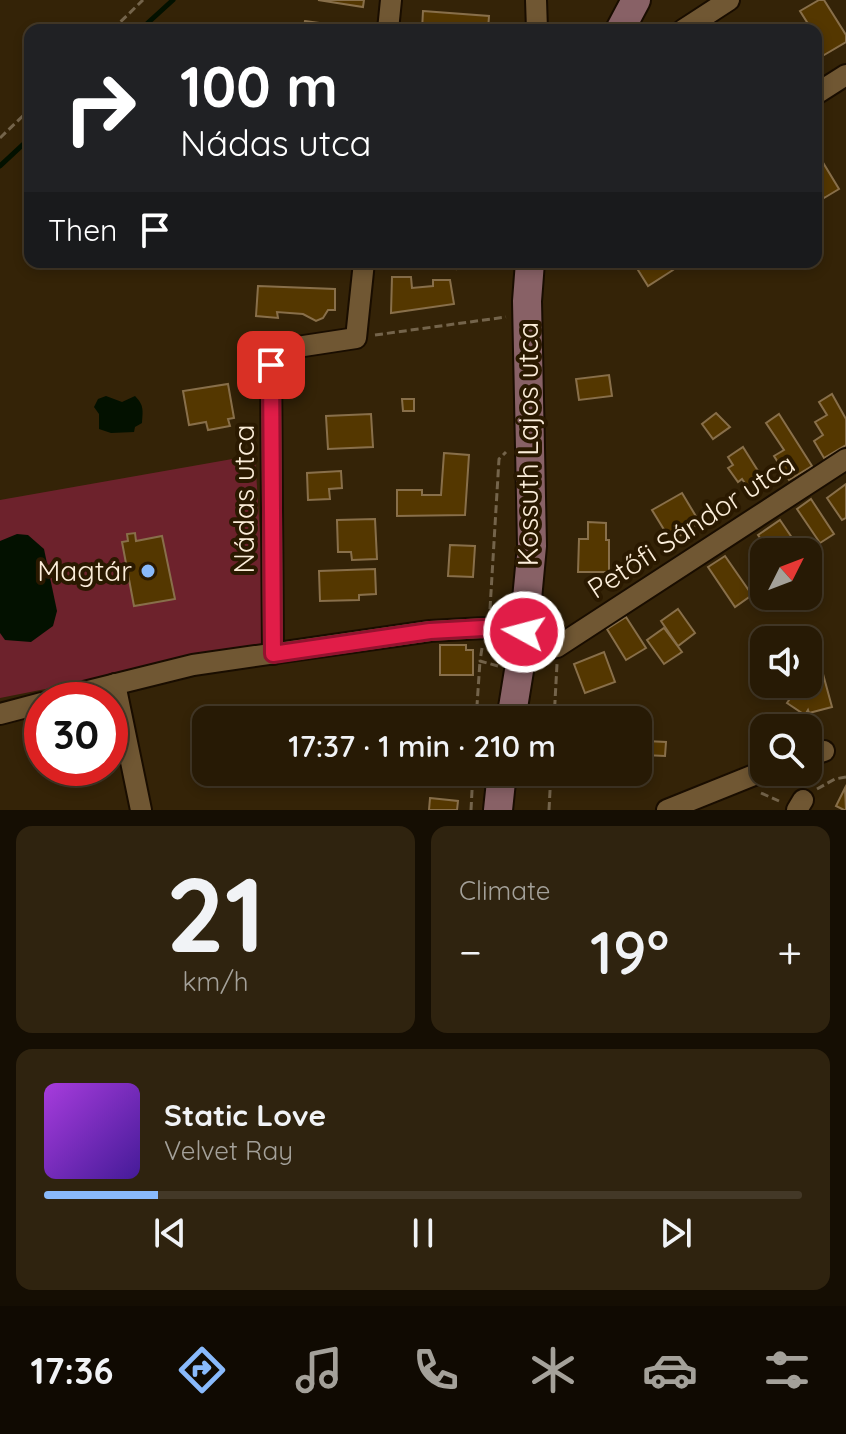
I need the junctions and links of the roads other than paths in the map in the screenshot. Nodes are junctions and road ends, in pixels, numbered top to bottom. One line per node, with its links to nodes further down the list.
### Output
1 (391, 0): 5 (street)
2 (536, 0): 6 (street)
3 (636, 0): 7 (main road)
4 (729, 0): 8 (street)
5 (389, 24)
6 (537, 24)
7 (623, 24)
8 (692, 24)
9 (846, 75): 10 (street)
10 (822, 90)
11 (363, 268): 15 (street, Nádas utca)
12 (530, 268): 14 (main road, Kossuth Lajos utca)
13 (846, 459): 14 (street, Petőfi Sándor utca)
14 (523, 642): 15 (street, Petőfi Sándor utca); 17 (main road, Kossuth Lajos utca)
15 (273, 654): 16 (street, Petőfi Sándor utca)
16 (123, 682)
17 (513, 706)
18 (24, 708): 19 (street)
19 (0, 714)
20 (128, 747): 23 (street)
21 (750, 776): 25 (street)
22 (501, 786): 24 (main road)
23 (141, 810)
24 (498, 810)
25 (667, 810)

